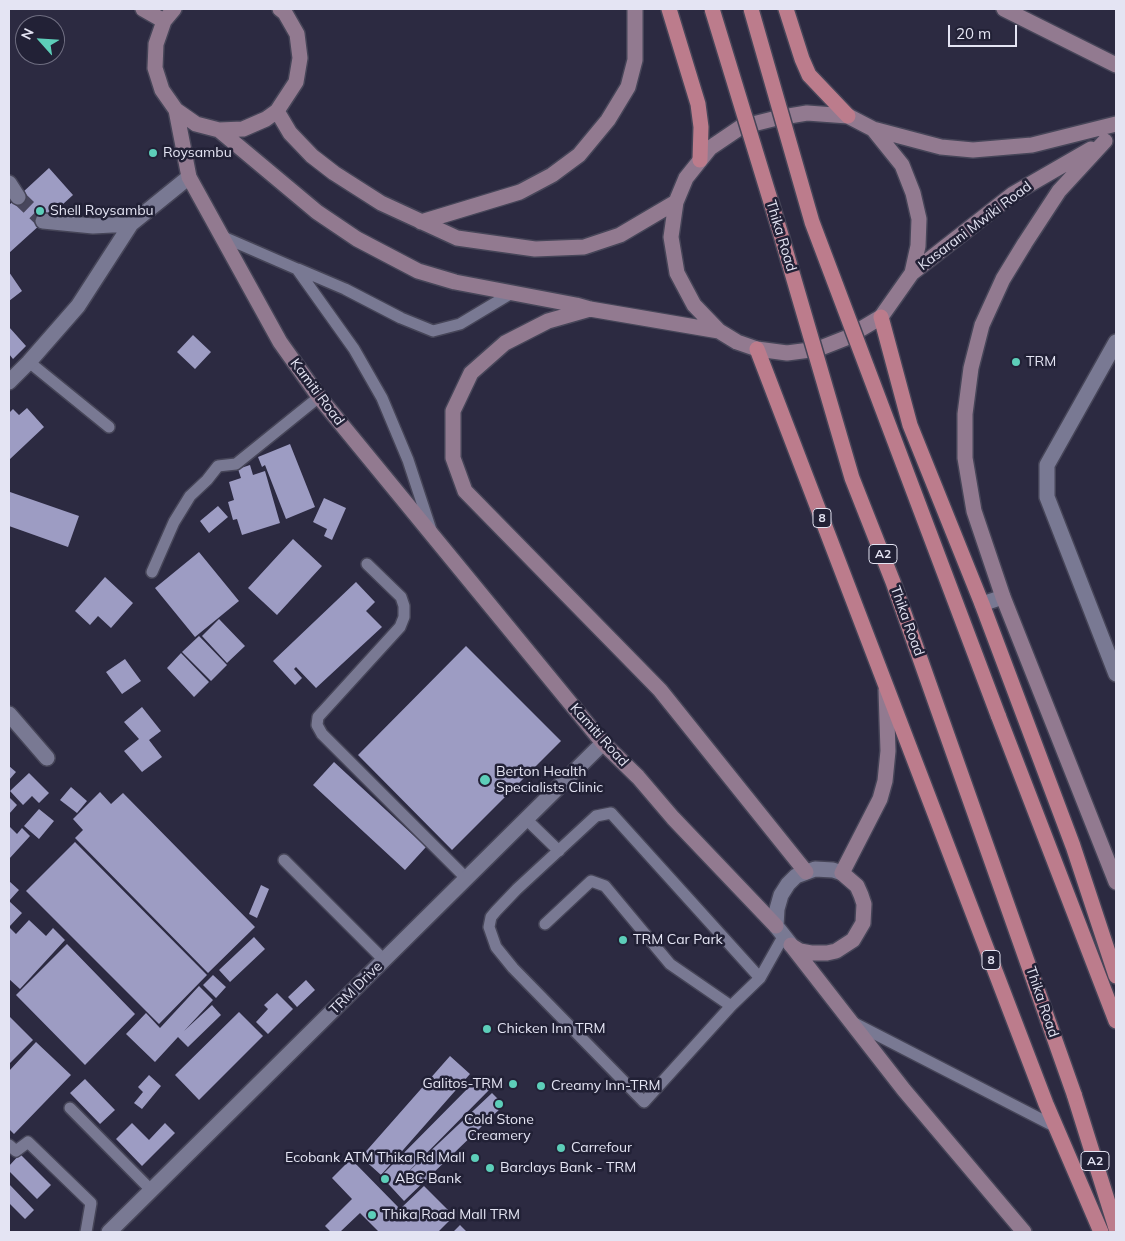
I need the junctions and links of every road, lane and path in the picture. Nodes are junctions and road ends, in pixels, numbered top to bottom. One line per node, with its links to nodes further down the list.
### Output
1 (143, 9): 10 (main road)
2 (174, 9): 10 (main road, Kamiti Road)
3 (280, 9): 13 (main road, Kamiti Road)
4 (635, 9): 25 (main road)
5 (669, 9): 19 (highway)
6 (712, 9): 69 (highway, Thika Road / A2, bridge)
7 (751, 9): 63 (highway, bridge)
8 (786, 9): 14 (highway)
9 (1004, 9): 11 (main road)
10 (164, 21): 12 (main road, Kamiti Road)
11 (1116, 65)
12 (176, 110): 17 (main road, Kamiti Road); 20 (main road, Kamiti Road)
13 (278, 111): 17 (main road, Kamiti Road); 25 (main road)
14 (848, 116): 16 (main road); 19 (main road)
15 (1116, 124): 16 (main road)
16 (873, 129): 29 (main road)
17 (219, 130): 30 (main road, Kamiti Road)
18 (1110, 137): 29 (main road, Kasarani Mwiki Road); 43 (main road)
19 (700, 160): 23 (main road)
20 (189, 176): 26 (street); 27 (main road, Kamiti Road)
21 (9, 183): 22 (street)
22 (18, 196)
23 (676, 202): 25 (main road); 33 (main road)
24 (43, 221): 26 (street)
25 (421, 222)
26 (131, 224): 36 (street)
27 (222, 236): 28 (lane); 38 (main road, Kamiti Road)
28 (297, 269): 30 (lane); 40 (lane, Kamiti Road)
29 (912, 273): 32 (main road)
30 (510, 294): 31 (main road, Kamiti Road)
31 (590, 310): 33 (main road, Kamiti Road); 53 (main road)
32 (881, 317): 35 (main road); 44 (highway)
33 (719, 331): 35 (main road)
34 (1116, 342): 45 (street)
35 (757, 349): 46 (highway, 8)
36 (29, 362): 37 (street); 39 (lane)
37 (9, 382)
38 (319, 397): 40 (main road, Kamiti Road); 42 (lane)
39 (109, 427)
40 (432, 534): 48 (main road, Kamiti Road)
41 (367, 564): 55 (lane)
42 (152, 572)
43 (1003, 597): 44 (street); 56 (main road)
44 (982, 604): 60 (highway)
45 (1115, 666)
46 (886, 686): 54 (main road); 66 (highway, 8)
47 (9, 714): 49 (street)
48 (603, 743): 50 (street, TRM Drive); 58 (main road, Kamiti Road)
49 (47, 758)
50 (526, 819): 51 (lane); 55 (street, TRM Drive)
51 (558, 851): 61 (lane); 62 (lane)
52 (284, 860): 59 (lane)
53 (806, 872): 54 (street); 58 (street)
54 (842, 873): 58 (main road)
55 (466, 878): 59 (street, TRM Drive)
56 (1116, 882)
57 (545, 924): 62 (lane)
58 (783, 936): 61 (lane); 64 (main road)
59 (384, 960): 68 (street, TRM Drive)
60 (1116, 976)
61 (760, 978): 62 (lane)
62 (731, 1006)
63 (1116, 1021)
64 (852, 1022): 66 (lane); 72 (main road)
65 (70, 1108): 68 (lane)
66 (1056, 1127): 73 (highway, 8)
67 (9, 1145): 70 (lane)
68 (151, 1190): 71 (street, TRM Drive)
69 (1116, 1228)
70 (86, 1232)
71 (109, 1232)
72 (1024, 1232)
73 (1101, 1232)

